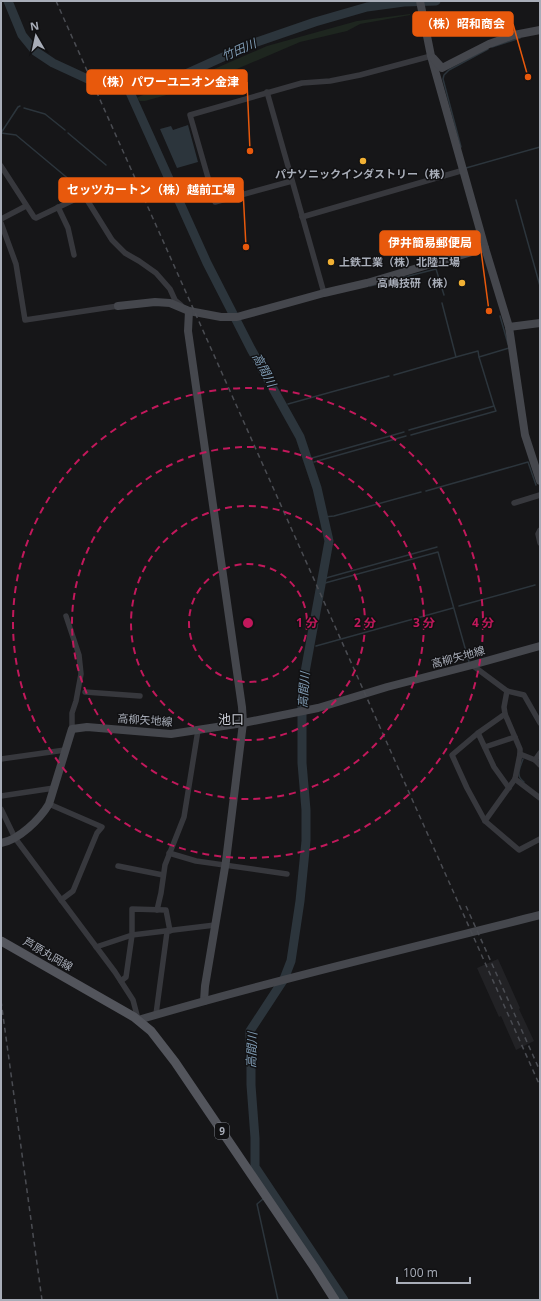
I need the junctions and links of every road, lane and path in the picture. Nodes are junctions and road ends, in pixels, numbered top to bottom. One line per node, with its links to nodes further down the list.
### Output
1 (420, 1): 3 (street)
2 (540, 30): 3 (street)
3 (431, 56): 4 (street); 6 (street)
4 (267, 92): 7 (street); 7 (street)
5 (1, 166): 8 (street)
6 (464, 170): 10 (street); 13 (street)
7 (292, 181): 10 (street)
8 (26, 206): 9 (street); 11 (street)
9 (58, 207): 14 (street); 17 (street)
10 (302, 217): 15 (street)
11 (1, 218)
12 (1, 223): 16 (street)
13 (485, 248): 15 (street); 19 (street)
14 (74, 255)
15 (324, 293): 17 (street)
16 (118, 306): 17 (street)
17 (189, 311): 32 (street)
18 (540, 323): 19 (street)
19 (509, 327): 20 (street)
20 (540, 481)
21 (540, 495): 22 (street)
22 (514, 503)
23 (540, 530): 24 (street)
24 (540, 543)
25 (66, 616): 34 (street)
26 (540, 646): 27 (street, 高柳矢地線)
27 (472, 665): 28 (street); 32 (street, 高柳矢地線)
28 (506, 691): 31 (street); 33 (street)
29 (85, 692): 30 (street)
30 (140, 696)
31 (505, 714): 36 (street); 37 (street)
32 (243, 723): 35 (street, 高柳矢地線); 57 (street)
33 (540, 723)
34 (72, 729): 35 (street, 高柳矢地線); 39 (street)
35 (198, 730): 56 (street)
36 (478, 733): 38 (street); 52 (street)
37 (515, 737): 38 (street); 41 (street)
38 (485, 747): 47 (street)
39 (65, 750): 42 (street); 46 (street)
40 (540, 753): 43 (street)
41 (520, 754): 43 (street); 45 (street)
42 (1, 759)
43 (535, 760): 44 (street)
44 (540, 765)
45 (516, 779): 47 (street); 49 (street)
46 (54, 788): 48 (street); 50 (street)
47 (509, 788): 52 (street)
48 (1, 796)
49 (540, 798)
50 (49, 804): 53 (street); 61 (street)
51 (1, 809): 53 (street)
52 (485, 821): 54 (street)
53 (15, 838): 55 (street); 61 (street)
54 (540, 839)
55 (1, 843)
56 (169, 853): 57 (street); 60 (street)
57 (225, 865): 59 (street); 64 (street)
58 (118, 866): 60 (street)
59 (287, 874)
60 (163, 875): 62 (street)
61 (61, 900): 68 (street)
62 (157, 910): 65 (street); 66 (street)
63 (540, 915): 70 (street)
64 (215, 925): 65 (street); 70 (street)
65 (169, 931): 66 (street); 71 (street)
66 (132, 935): 68 (street); 69 (street)
67 (1, 941): 72 (main road, 芦原丸岡線 / 9)
68 (96, 947): 69 (street)
69 (121, 981): 72 (street)
70 (204, 1001): 71 (street)
71 (156, 1014): 72 (street)
72 (138, 1020): 73 (main road, 9)
73 (335, 1300)

